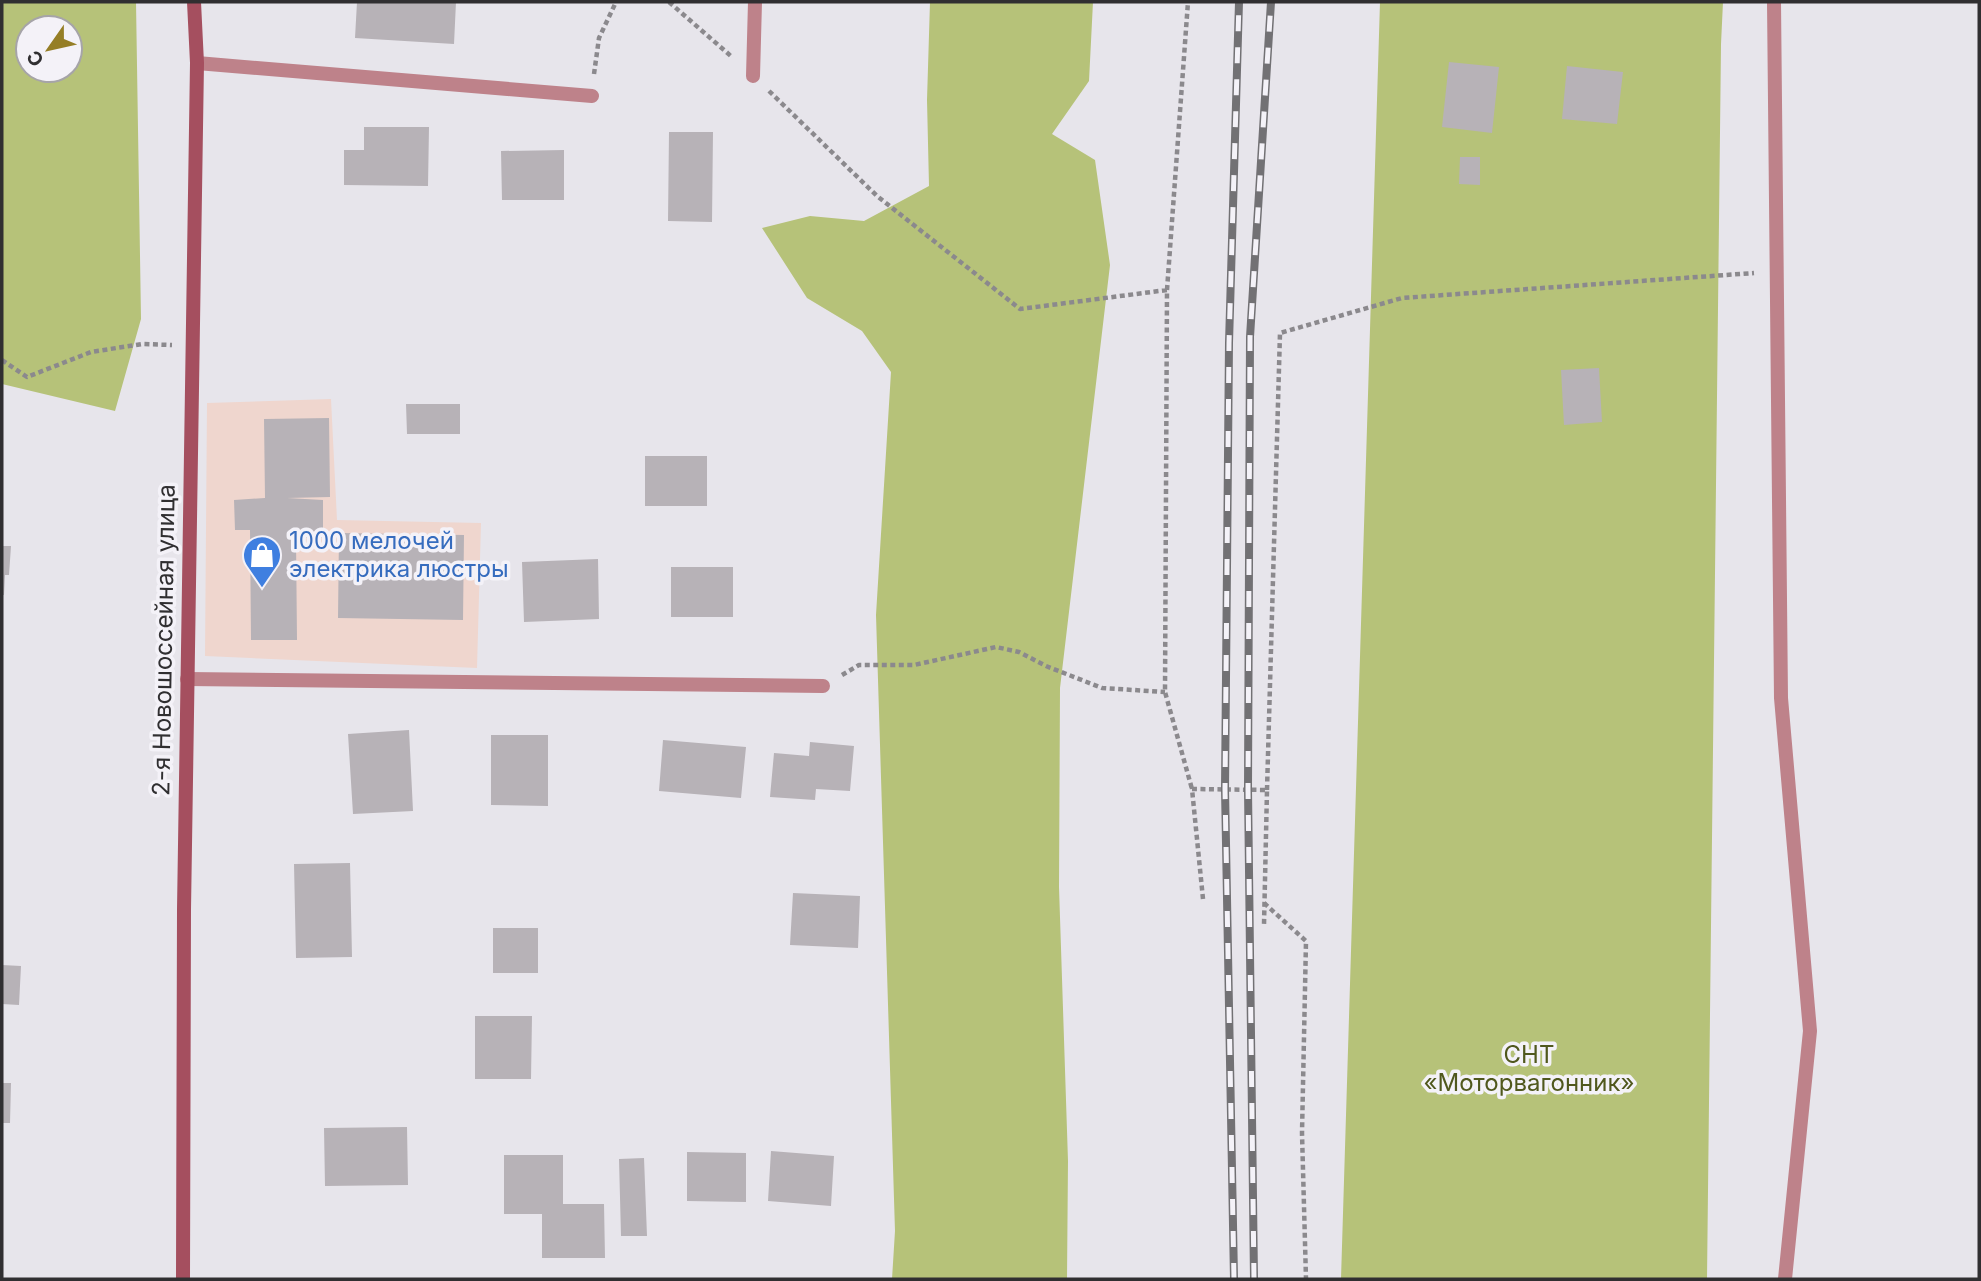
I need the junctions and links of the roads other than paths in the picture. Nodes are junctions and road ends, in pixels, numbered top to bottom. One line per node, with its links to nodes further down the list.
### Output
1 (194, 2): 4 (main road, 2-я Новошоссейная улица)
2 (755, 2): 5 (street)
3 (1774, 2): 10 (street)
4 (197, 63): 6 (street); 7 (main road, 2-я Новошоссейная улица)
5 (753, 76)
6 (592, 96)
7 (187, 679): 8 (street); 9 (main road, 2-я Новошоссейная улица)
8 (823, 686)
9 (183, 1279)
10 (1785, 1279)

